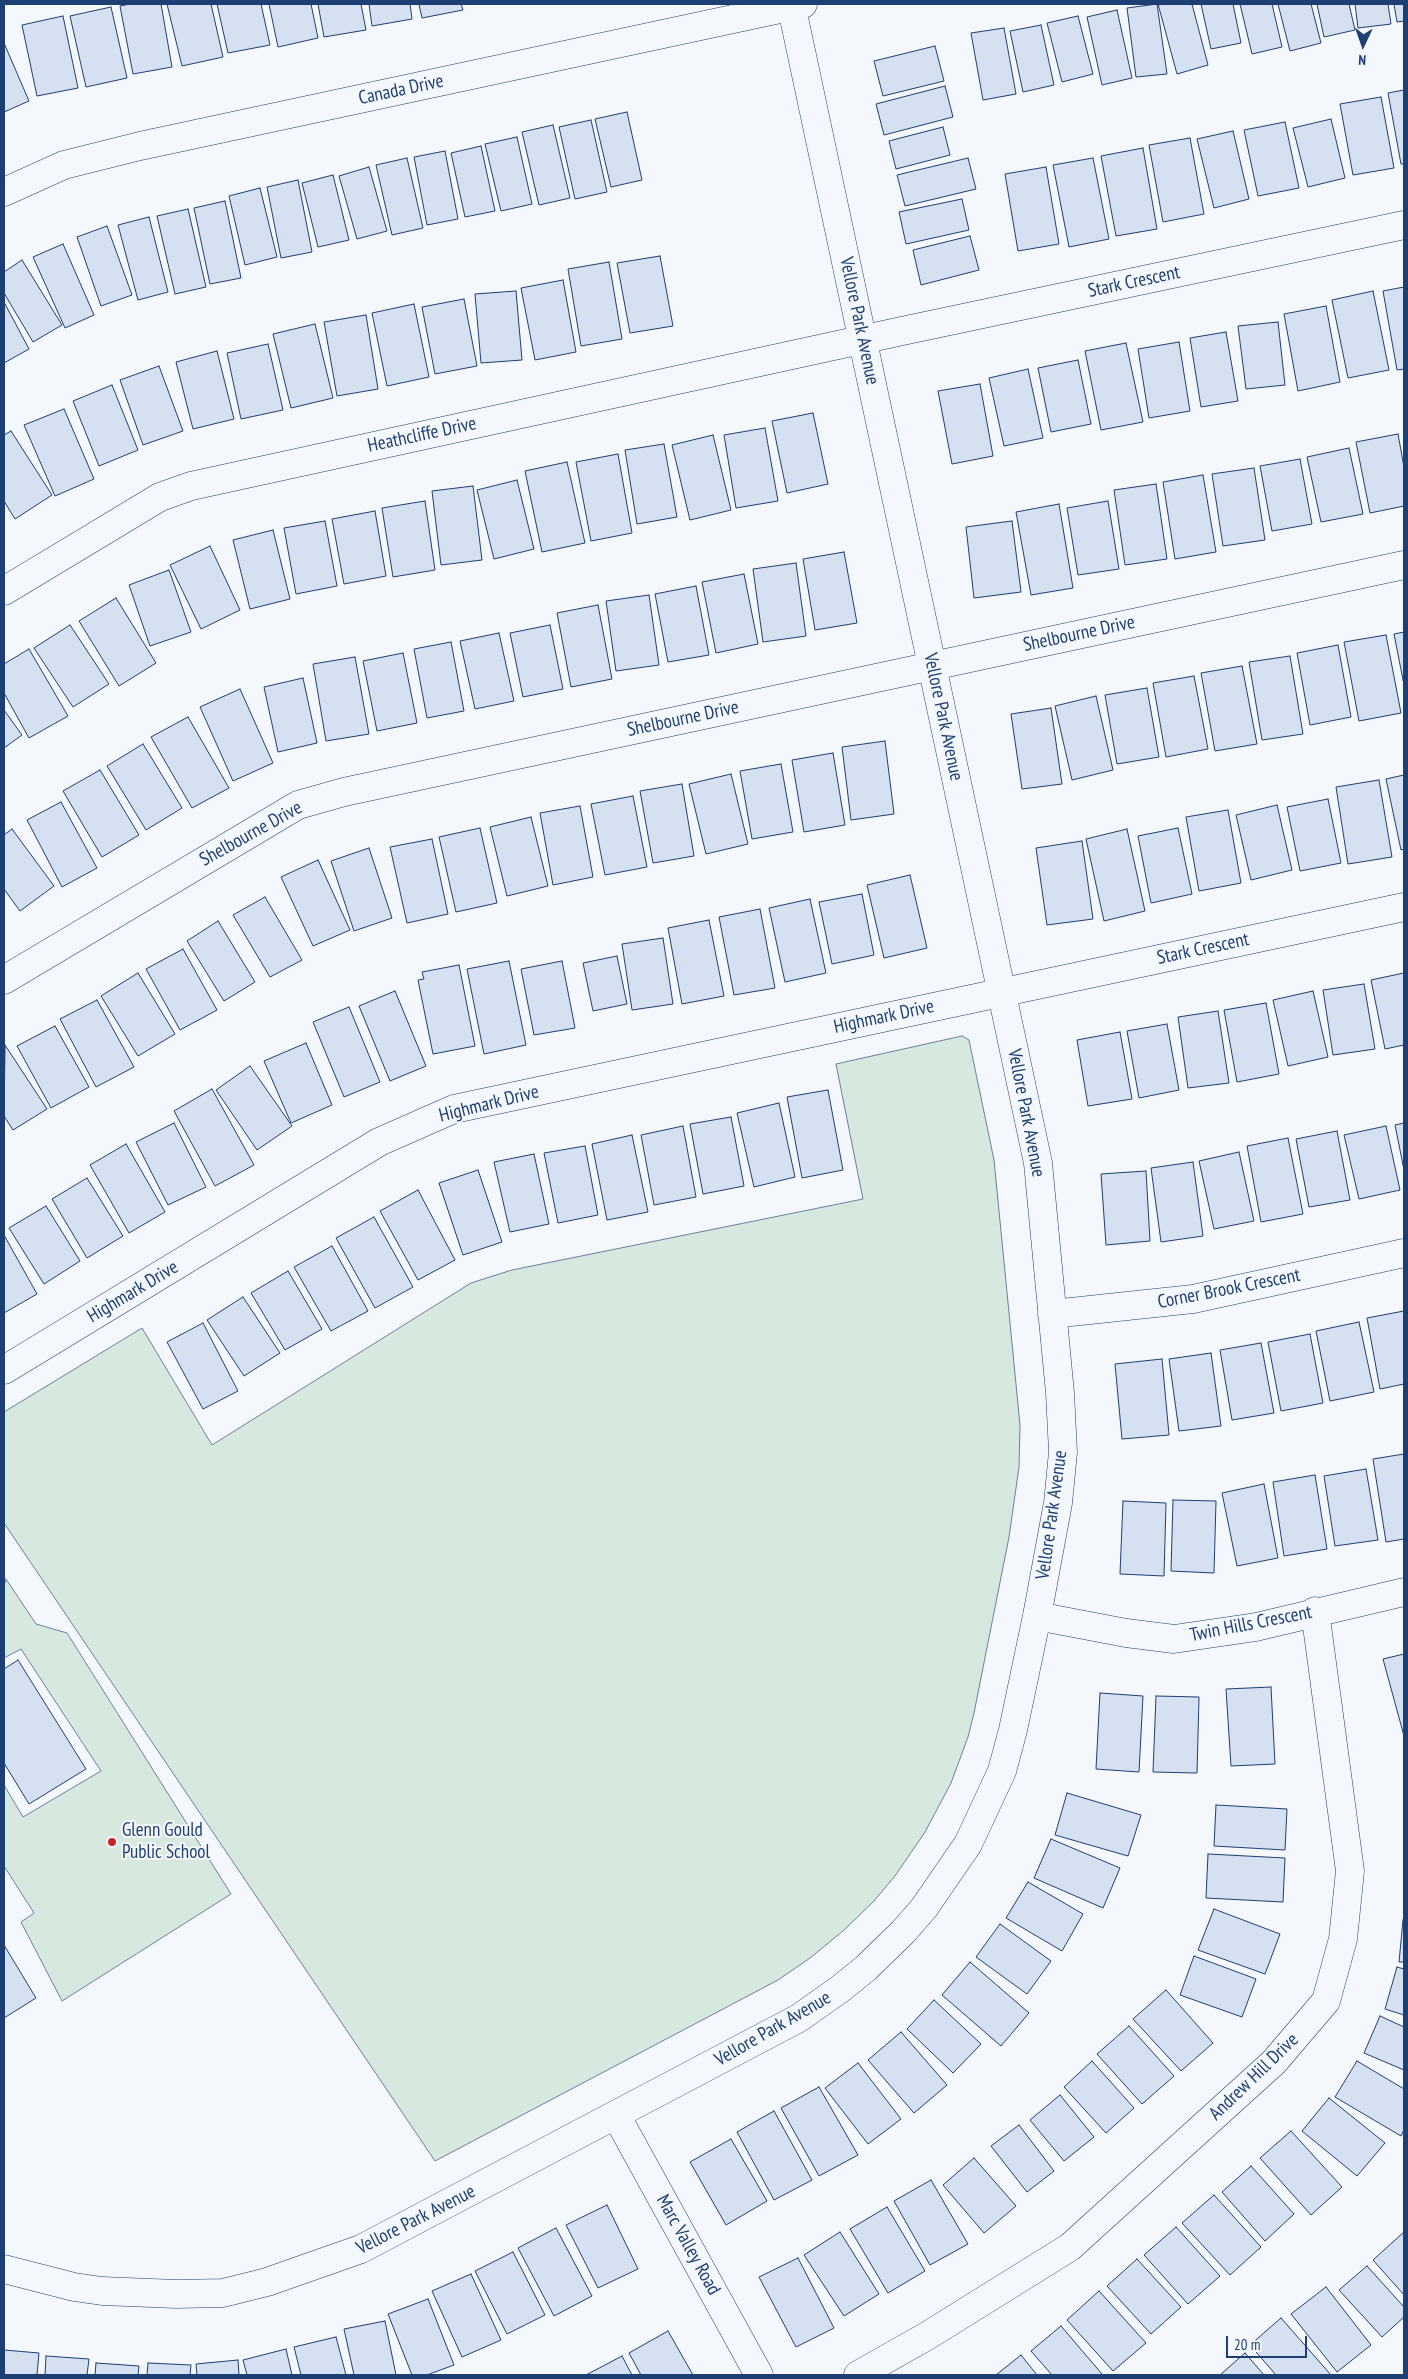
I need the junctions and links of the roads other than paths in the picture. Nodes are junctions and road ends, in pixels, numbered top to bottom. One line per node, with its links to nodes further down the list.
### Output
1 (795, 5): 2 (street, Canada Drive); 4 (street, Vellore Park Avenue)
2 (4, 192)
3 (1404, 225): 4 (street, Stark Crescent)
4 (863, 340): 6 (street, Heathcliffe Drive); 7 (street, Vellore Park Avenue)
5 (1404, 565): 7 (street, Shelbourne Drive)
6 (4, 591)
7 (932, 666): 9 (street, Shelbourne Drive); 10 (street, Vellore Park Avenue)
8 (1404, 907): 10 (street, Stark Crescent)
9 (4, 980)
10 (1003, 992): 12 (street, Vellore Park Avenue); 13 (street, Highmark Drive)
11 (1404, 1254): 12 (street, Corner Brook Crescent)
12 (1052, 1314): 16 (street, Vellore Park Avenue)
13 (4, 1370)
14 (1404, 1592): 15 (street, Twin Hills Crescent)
15 (1316, 1611): 16 (street, Twin Hills Crescent); 20 (street, Andrew Hill Drive)
16 (1037, 1616): 17 (street, Vellore Park Avenue)
17 (616, 2115): 18 (street, Vellore Park Avenue); 19 (street, Marc Valley Road)
18 (4, 2269)
19 (759, 2375)
20 (858, 2375)

